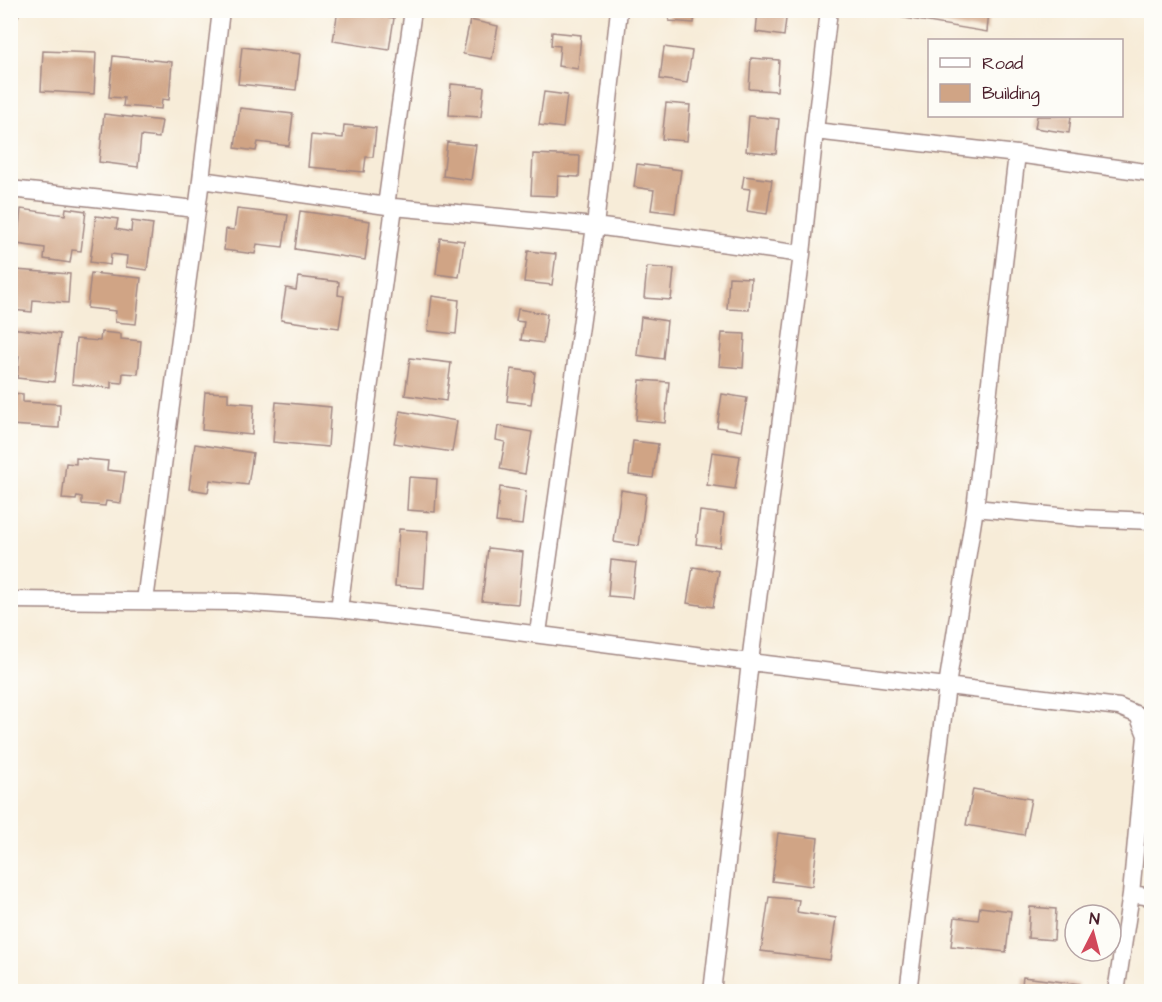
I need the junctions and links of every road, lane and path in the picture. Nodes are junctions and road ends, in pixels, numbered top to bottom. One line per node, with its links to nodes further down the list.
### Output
1 (221, 10): 8 (street)
2 (413, 10): 10 (street)
3 (620, 10): 12 (street)
4 (829, 10): 5 (street)
5 (815, 131): 6 (street); 13 (street)
6 (1017, 154): 7 (street); 14 (street)
7 (1152, 173)
8 (201, 180): 10 (street); 11 (street)
9 (10, 189): 11 (street)
10 (390, 207): 12 (street); 18 (street)
11 (196, 209): 17 (street)
12 (595, 226): 13 (street); 19 (street)
13 (802, 254): 20 (street)
14 (975, 508): 15 (street); 21 (street)
15 (1152, 521)
16 (10, 600): 17 (street)
17 (145, 601): 18 (street)
18 (339, 609): 19 (street)
19 (538, 633): 20 (street)
20 (750, 662): 21 (street); 24 (street)
21 (947, 686): 22 (street); 25 (street)
22 (1131, 894): 23 (street); 26 (street)
23 (1152, 897)
24 (712, 992)
25 (908, 992)
26 (1116, 992)

